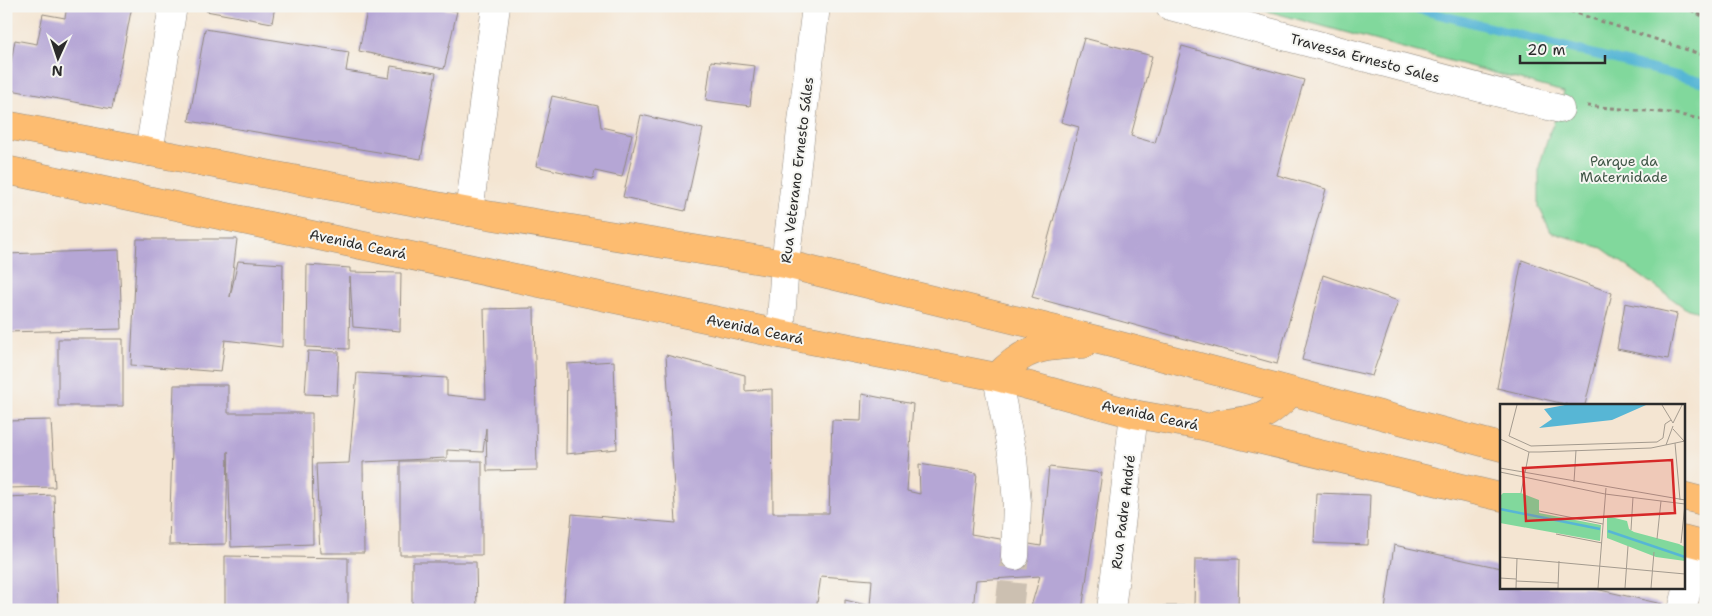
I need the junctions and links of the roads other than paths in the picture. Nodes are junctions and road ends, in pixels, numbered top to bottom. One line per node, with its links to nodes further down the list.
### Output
1 (173, 6): 7 (street)
2 (496, 6): 9 (street)
3 (816, 6): 10 (street, Rua Veterano Ernesto Sáles)
4 (1170, 6): 5 (street, Travessa Ernesto Sales)
5 (1560, 109)
6 (6, 125): 7 (main road)
7 (149, 152): 9 (main road)
8 (6, 170): 11 (main road, Avenida Ceará)
9 (469, 212): 10 (main road)
10 (785, 264): 11 (street, Rua Veterano Ernesto Sáles); 12 (main road)
11 (780, 334): 13 (main road, Avenida Ceará)
12 (1110, 343): 13 (main road); 14 (main road)
13 (997, 377): 15 (main road, Avenida Ceará); 22 (street)
14 (1291, 392): 16 (main road); 17 (main road)
15 (1134, 414): 16 (main road, Avenida Ceará); 23 (street, Rua Padre André)
16 (1202, 426): 19 (main road, Avenida Ceará)
17 (1500, 447)
18 (1684, 496): 20 (main road)
19 (1500, 497)
20 (1706, 502)
21 (1696, 543): 24 (street)
22 (1015, 556)
23 (1111, 610)
24 (1682, 610)

